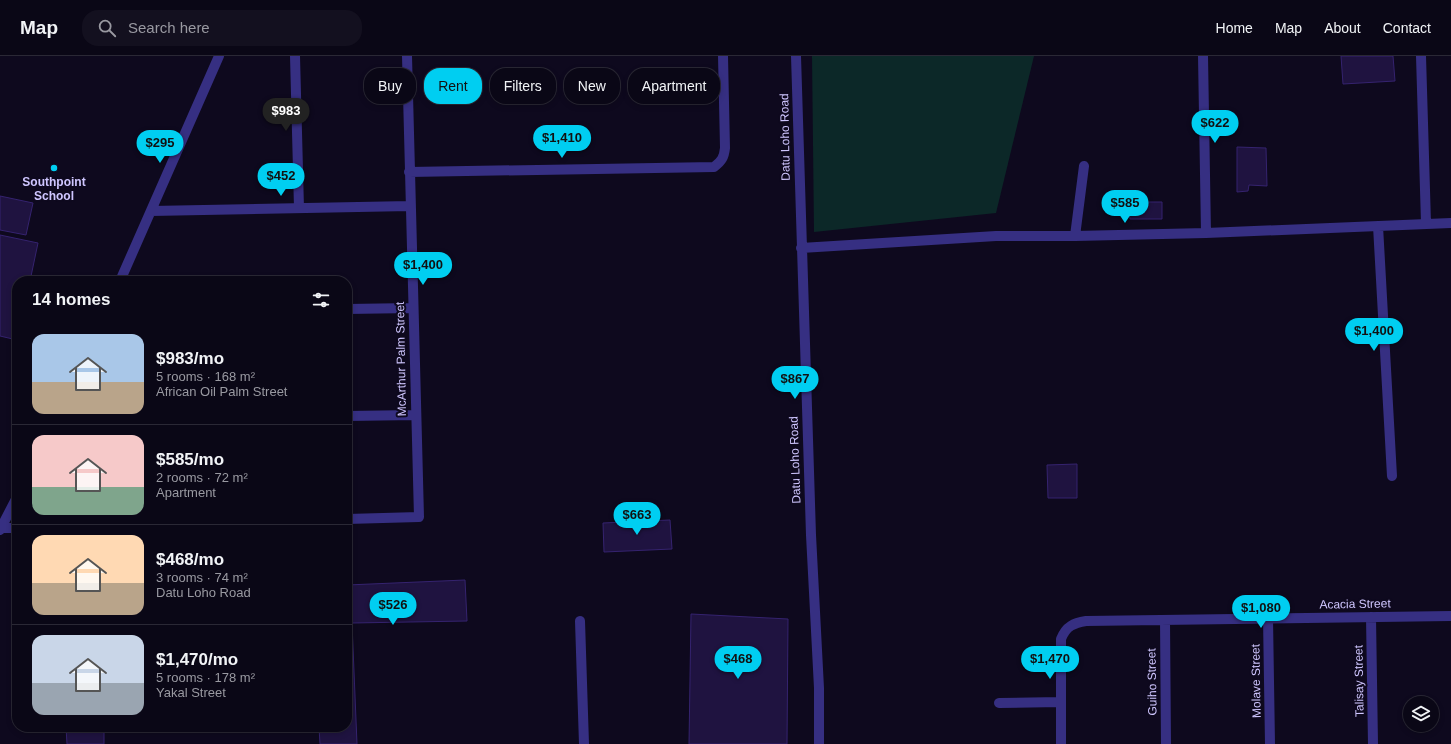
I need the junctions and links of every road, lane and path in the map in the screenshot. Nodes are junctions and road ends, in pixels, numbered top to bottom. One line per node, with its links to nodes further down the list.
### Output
1 (219, 56): 12 (street)
2 (295, 56): 11 (street)
3 (407, 56): 9 (street, McArthur Palm Street)
4 (723, 56): 9 (street)
5 (796, 56): 18 (street, Datu Loho Road)
6 (1203, 56): 16 (street)
7 (1421, 56): 14 (street)
8 (1084, 166): 17 (street)
9 (409, 172): 10 (street, McArthur Palm Street)
10 (410, 206): 11 (street); 20 (street, McArthur Palm Street)
11 (299, 208): 12 (street)
12 (151, 211): 19 (street)
13 (1451, 222): 14 (street)
14 (1426, 223): 15 (street)
15 (1378, 226): 16 (street); 24 (street)
16 (1206, 233): 17 (street)
17 (1075, 236): 18 (street)
18 (801, 248): 37 (street, Datu Loho Road)
19 (122, 276)
20 (413, 308): 21 (street); 22 (street, McArthur Palm Street)
21 (352, 309)
22 (416, 415): 23 (street); 26 (street, McArthur Palm Street)
23 (352, 416)
24 (1392, 476)
25 (12, 506): 28 (street)
26 (352, 519)
27 (12, 528): 28 (street)
28 (0, 529)
29 (1451, 616): 30 (street, Acacia Street)
30 (1371, 617): 31 (street, Acacia Street); 41 (street, Talisay Street)
31 (1268, 618): 32 (street, Acacia Street); 40 (street, Molave Street)
32 (1165, 620): 34 (street, Acacia Street); 39 (street, Guiho Street)
33 (580, 621): 36 (street)
34 (1060, 702): 35 (street); 38 (street)
35 (999, 703)
36 (584, 744)
37 (819, 744)
38 (1060, 744)
39 (1166, 744)
40 (1270, 744)
41 (1374, 744)

